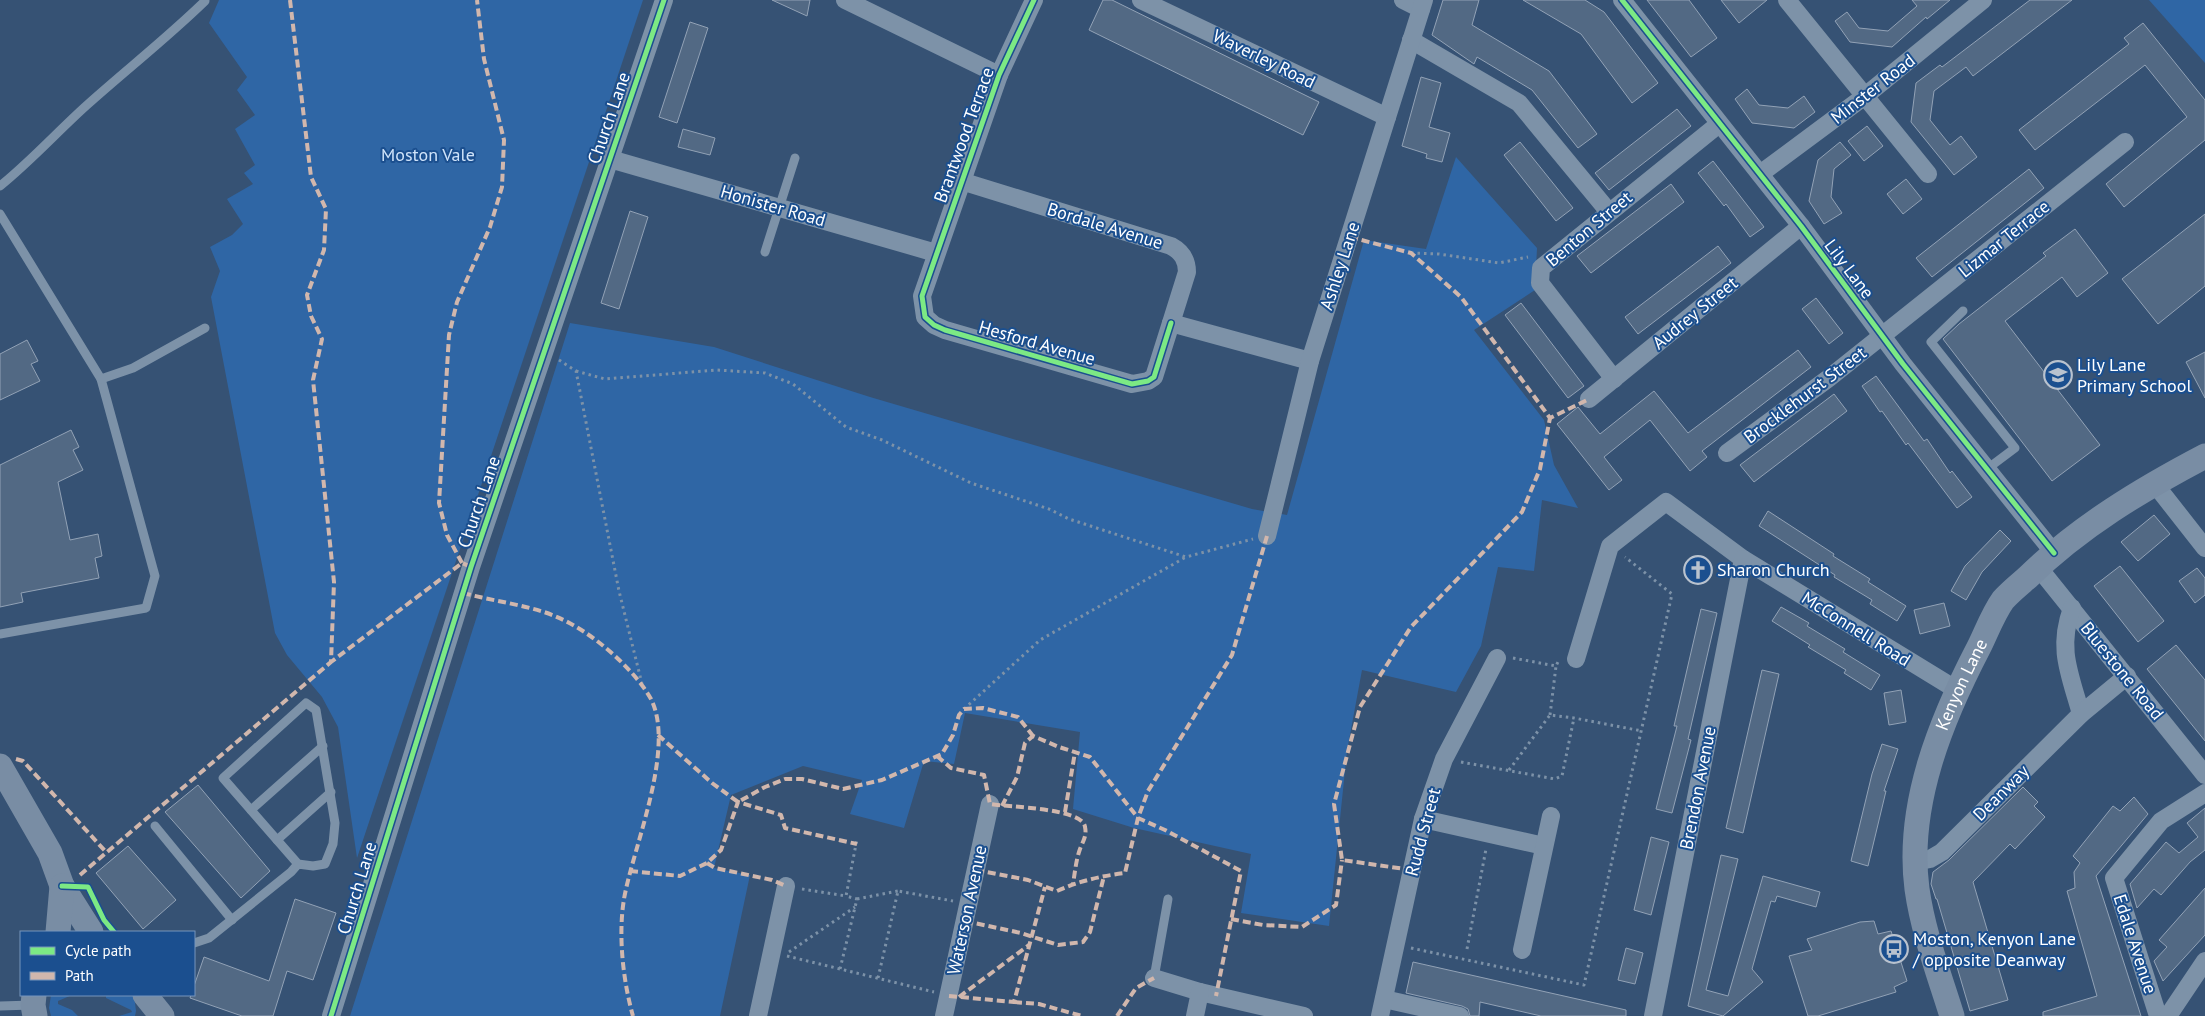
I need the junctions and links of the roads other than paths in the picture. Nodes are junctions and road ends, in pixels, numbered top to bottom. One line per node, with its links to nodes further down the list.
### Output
1 (664, 0): 18 (street, Church Lane)
2 (845, 0): 12 (street)
3 (1034, 0): 12 (street, Brantwood Terrace)
4 (1141, 0): 14 (street, Waverley Road)
5 (1403, 0): 10 (street)
6 (1622, 0): 15 (street, Lily Lane)
7 (1788, 0): 13 (street)
8 (1983, 0): 13 (street, Minster Road)
9 (205, 2): 22 (lane)
10 (1422, 4): 11 (street, Ashley Lane)
11 (1411, 40): 14 (street, Ashley Lane); 24 (street)
12 (999, 75): 21 (street, Brantwood Terrace)
13 (1865, 96): 19 (street, Minster Road); 20 (street)
14 (1387, 117): 33 (street, Ashley Lane)
15 (1719, 124): 19 (street, Lily Lane); 24 (street, Benton Street)
16 (2125, 142): 32 (street, Lizmar Terrace)
17 (795, 158): 23 (lane)
18 (610, 160): 23 (street, Honister Road); 84 (street, Church Lane)
19 (1760, 174): 26 (street, Lily Lane)
20 (1928, 174)
21 (961, 181): 28 (street, Brantwood Terrace); 30 (street, Bordale Avenue)
22 (0, 186)
23 (779, 208): 27 (lane); 28 (street, Honister Road)
24 (1609, 212): 35 (street, Benton Street)
25 (0, 214): 34 (lane)
26 (1801, 226): 32 (street, Lily Lane); 35 (street, Audrey Street)
27 (765, 252)
28 (936, 253): 30 (street, Hesford Avenue)
29 (1963, 311): 39 (lane)
30 (1171, 323): 33 (street)
31 (205, 328): 34 (lane)
32 (1882, 336): 37 (street, Brocklehurst Street); 39 (street, Lily Lane)
33 (1310, 361): 41 (street, Ashley Lane)
34 (101, 379): 46 (lane)
35 (1614, 379): 36 (street, Audrey Street)
36 (1589, 399)
37 (1727, 453)
38 (2205, 456): 40 (street, Kenyon Lane)
39 (1987, 469): 44 (street, Lily Lane)
40 (2154, 483): 42 (street); 44 (street, Kenyon Lane)
41 (1267, 536)
42 (2205, 548)
43 (1743, 559): 48 (street, McConnell Road); 50 (street, McConnell Road); 90 (street, Brendon Avenue)
44 (2046, 560): 45 (street, Bluestone Road); 50 (street, Kenyon Lane)
45 (2072, 608): 49 (street, Bluestone Road); 51 (street)
46 (0, 634)
47 (1496, 658): 60 (street, Rudd Street)
48 (1576, 659)
49 (2127, 676): 51 (street, Deanway); 54 (street, Bluestone Road)
50 (1957, 690): 64 (street, Kenyon Lane)
51 (2081, 714): 64 (street, Deanway)
52 (323, 746): 55 (lane); 58 (lane); 58 (lane)
53 (0, 766): 66 (street)
54 (2205, 775)
55 (332, 792): 62 (lane); 65 (lane)
56 (2205, 793): 92 (street, Edale Avenue)
57 (990, 804): 86 (street, Waterson Avenue)
58 (251, 810): 62 (lane)
59 (1551, 816): 63 (street)
60 (1424, 819): 63 (street); 81 (street, Rudd Street)
61 (155, 826): 69 (lane)
62 (277, 840): 65 (lane)
63 (1544, 846): 73 (street)
64 (1915, 862): 91 (street, Kenyon Lane)
65 (298, 864): 69 (lane)
66 (62, 886): 70 (street); 71 (street)
67 (786, 886): 85 (street)
68 (1168, 899): 75 (lane)
69 (232, 920): 72 (lane)
70 (58, 931)
71 (91, 931)
72 (195, 943)
73 (1522, 950)
74 (2205, 961): 93 (street)
75 (1154, 978): 76 (street)
76 (1200, 992): 87 (street); 88 (street)
77 (144, 996): 82 (street)
78 (145, 996): 83 (street)
79 (34, 1005): 80 (lane)
80 (0, 1006)
81 (1382, 1008): 89 (street)
82 (142, 1016)
83 (162, 1016)
84 (331, 1016)
85 (758, 1016)
86 (944, 1016)
87 (1195, 1016)
88 (1304, 1016)
89 (1460, 1016)
90 (1653, 1016)
91 (1952, 1016)
92 (2158, 1016)
93 (2168, 1016)

